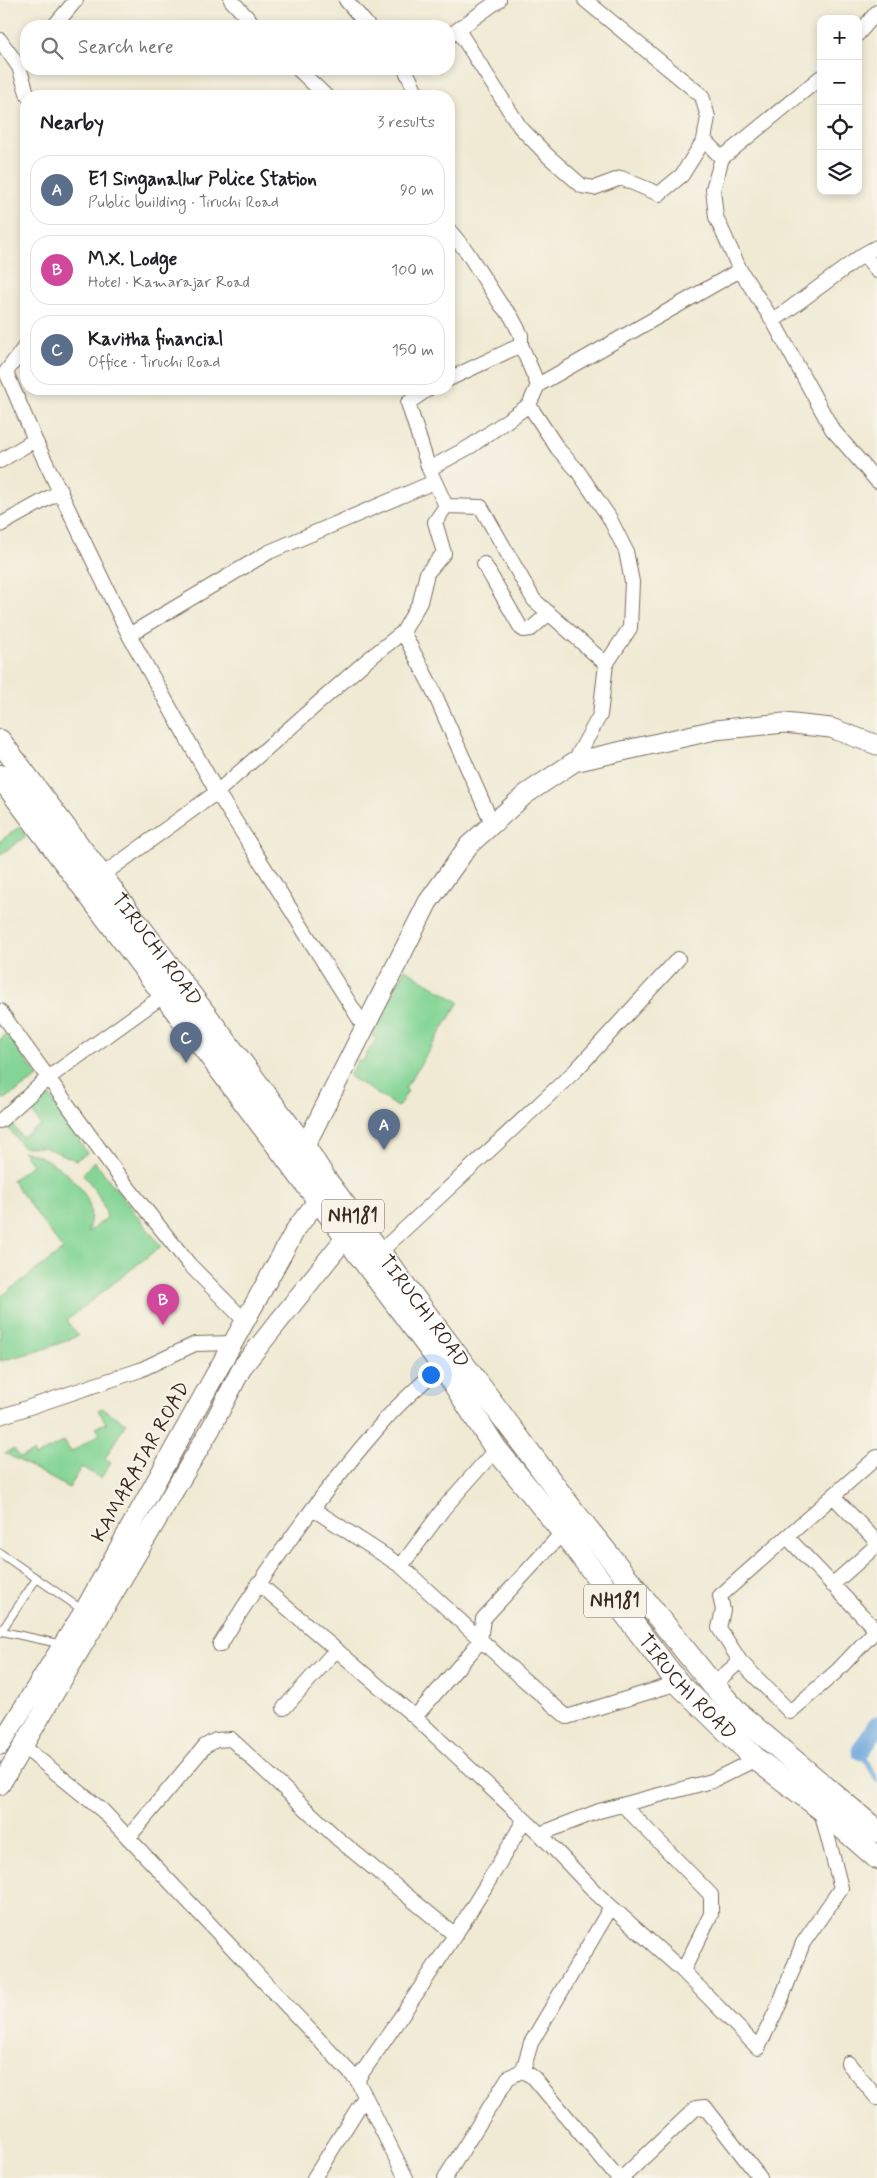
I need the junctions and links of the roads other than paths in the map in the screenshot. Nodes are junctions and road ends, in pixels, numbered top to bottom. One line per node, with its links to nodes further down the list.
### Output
1 (76, 0): 7 (street)
2 (231, 0): 8 (street)
3 (346, 0): 9 (street)
4 (499, 0): 11 (street)
5 (584, 0): 22 (street)
6 (877, 12): 10 (street)
7 (59, 20)
8 (249, 20)
9 (363, 20)
10 (862, 29)
11 (455, 32)
12 (455, 36): 22 (street)
13 (0, 40): 14 (street)
14 (20, 60)
15 (25, 75): 19 (street)
16 (304, 75): 20 (street)
17 (408, 75): 21 (street)
18 (817, 80): 23 (street)
19 (27, 90)
20 (320, 90)
21 (415, 90)
22 (704, 140): 23 (street)
23 (722, 158): 27 (street)
24 (455, 237): 30 (street)
25 (877, 247): 26 (street)
26 (864, 254): 28 (street); 29 (street)
27 (740, 270): 29 (street); 34 (street)
28 (877, 271)
29 (773, 321): 40 (street)
30 (521, 345): 33 (street); 34 (street)
31 (20, 352): 32 (street)
32 (3, 373): 37 (street)
33 (455, 376)
34 (538, 384): 36 (street)
35 (419, 395): 39 (street)
36 (529, 405): 39 (street); 48 (street)
37 (35, 440): 38 (street); 41 (street)
38 (0, 461)
39 (431, 476): 42 (street); 47 (street)
40 (877, 481)
41 (61, 492): 43 (street); 47 (street)
42 (446, 506): 45 (street); 46 (street)
43 (0, 525)
44 (484, 564): 45 (street)
45 (549, 613): 48 (street)
46 (403, 632): 53 (street); 54 (street)
47 (129, 635): 53 (street)
48 (606, 664): 51 (street)
49 (877, 745): 51 (main road)
50 (4, 756): 55 (highway, TIRUCHI ROAD / NH181)
51 (574, 762): 54 (main road)
52 (0, 776): 57 (highway, TIRUCHI ROAD / NH181)
53 (217, 792): 55 (street); 59 (street)
54 (492, 823): 59 (main road)
55 (101, 876): 62 (highway, TIRUCHI ROAD / NH181)
56 (678, 959): 66 (street)
57 (164, 995): 60 (street); 63 (highway, TIRUCHI ROAD / NH181)
58 (0, 1011): 60 (street)
59 (364, 1028): 62 (main road)
60 (48, 1078): 61 (street); 67 (street)
61 (0, 1121)
62 (304, 1146): 63 (main road); 66 (highway, TIRUCHI ROAD / NH181)
63 (295, 1168): 64 (highway, NH181)
64 (318, 1200): 65 (highway, NH181); 67 (main road, KAMARAJAR ROAD)
65 (346, 1237): 69 (highway, NH181); 90 (main road, KAMARAJAR ROAD)
66 (381, 1251): 93 (highway, TIRUCHI ROAD / NH181)
67 (246, 1322): 68 (main road, KAMARAJAR ROAD)
68 (233, 1343): 70 (street); 83 (main road, KAMARAJAR ROAD)
69 (442, 1365): 71 (highway, TIRUCHI ROAD / NH181); 74 (street)
70 (0, 1417)
71 (496, 1449): 75 (highway, TIRUCHI ROAD / NH181); 79 (street)
72 (877, 1457): 73 (street)
73 (833, 1496): 76 (street); 77 (street)
74 (313, 1509): 79 (street); 81 (street)
75 (563, 1532): 86 (street); 92 (highway, TIRUCHI ROAD / NH181)
76 (786, 1537): 82 (street); 91 (street)
77 (877, 1544): 82 (street)
78 (0, 1553): 80 (lane)
79 (401, 1566): 86 (street)
80 (37, 1578): 83 (lane); 85 (lane)
81 (258, 1583): 88 (street); 89 (street)
82 (832, 1585): 84 (street)
83 (84, 1611): 87 (main road, KAMARAJAR ROAD)
84 (876, 1630): 91 (street)
85 (0, 1632): 87 (lane)
86 (480, 1640): 92 (street); 95 (street)
87 (64, 1644): 90 (lane); 96 (main road, KAMARAJAR ROAD)
88 (220, 1645)
89 (336, 1650): 94 (street); 95 (street)
90 (77, 1658): 97 (main road, KAMARAJAR ROAD)
91 (740, 1661): 93 (street)
92 (678, 1683): 98 (highway, TIRUCHI ROAD / NH181)
93 (714, 1685): 100 (highway, NH181)
94 (284, 1708)
95 (415, 1717): 102 (street)
96 (0, 1745)
97 (24, 1747): 99 (main road, KAMARAJAR ROAD); 105 (street)
98 (756, 1758): 100 (highway, TIRUCHI ROAD / NH181); 101 (street)
99 (0, 1785)
100 (826, 1800): 103 (highway, NH181); 106 (highway, TIRUCHI ROAD / NH181); 109 (street)
101 (623, 1804): 104 (street); 109 (street)
102 (524, 1820): 104 (street); 108 (street)
103 (877, 1831)
104 (540, 1834): 107 (street)
105 (128, 1838): 108 (street); 112 (street)
106 (877, 1858)
107 (611, 1907): 109 (street); 111 (street)
108 (455, 1936): 112 (street)
109 (683, 1972)
110 (848, 2063): 114 (street)
111 (523, 2070): 117 (street); 118 (street)
112 (357, 2080): 113 (street)
113 (366, 2097): 115 (street); 116 (street)
114 (877, 2098)
115 (314, 2178)
116 (406, 2178)
117 (445, 2178)
118 (618, 2178)
119 (622, 2178): 120 (street)
120 (760, 2178)

